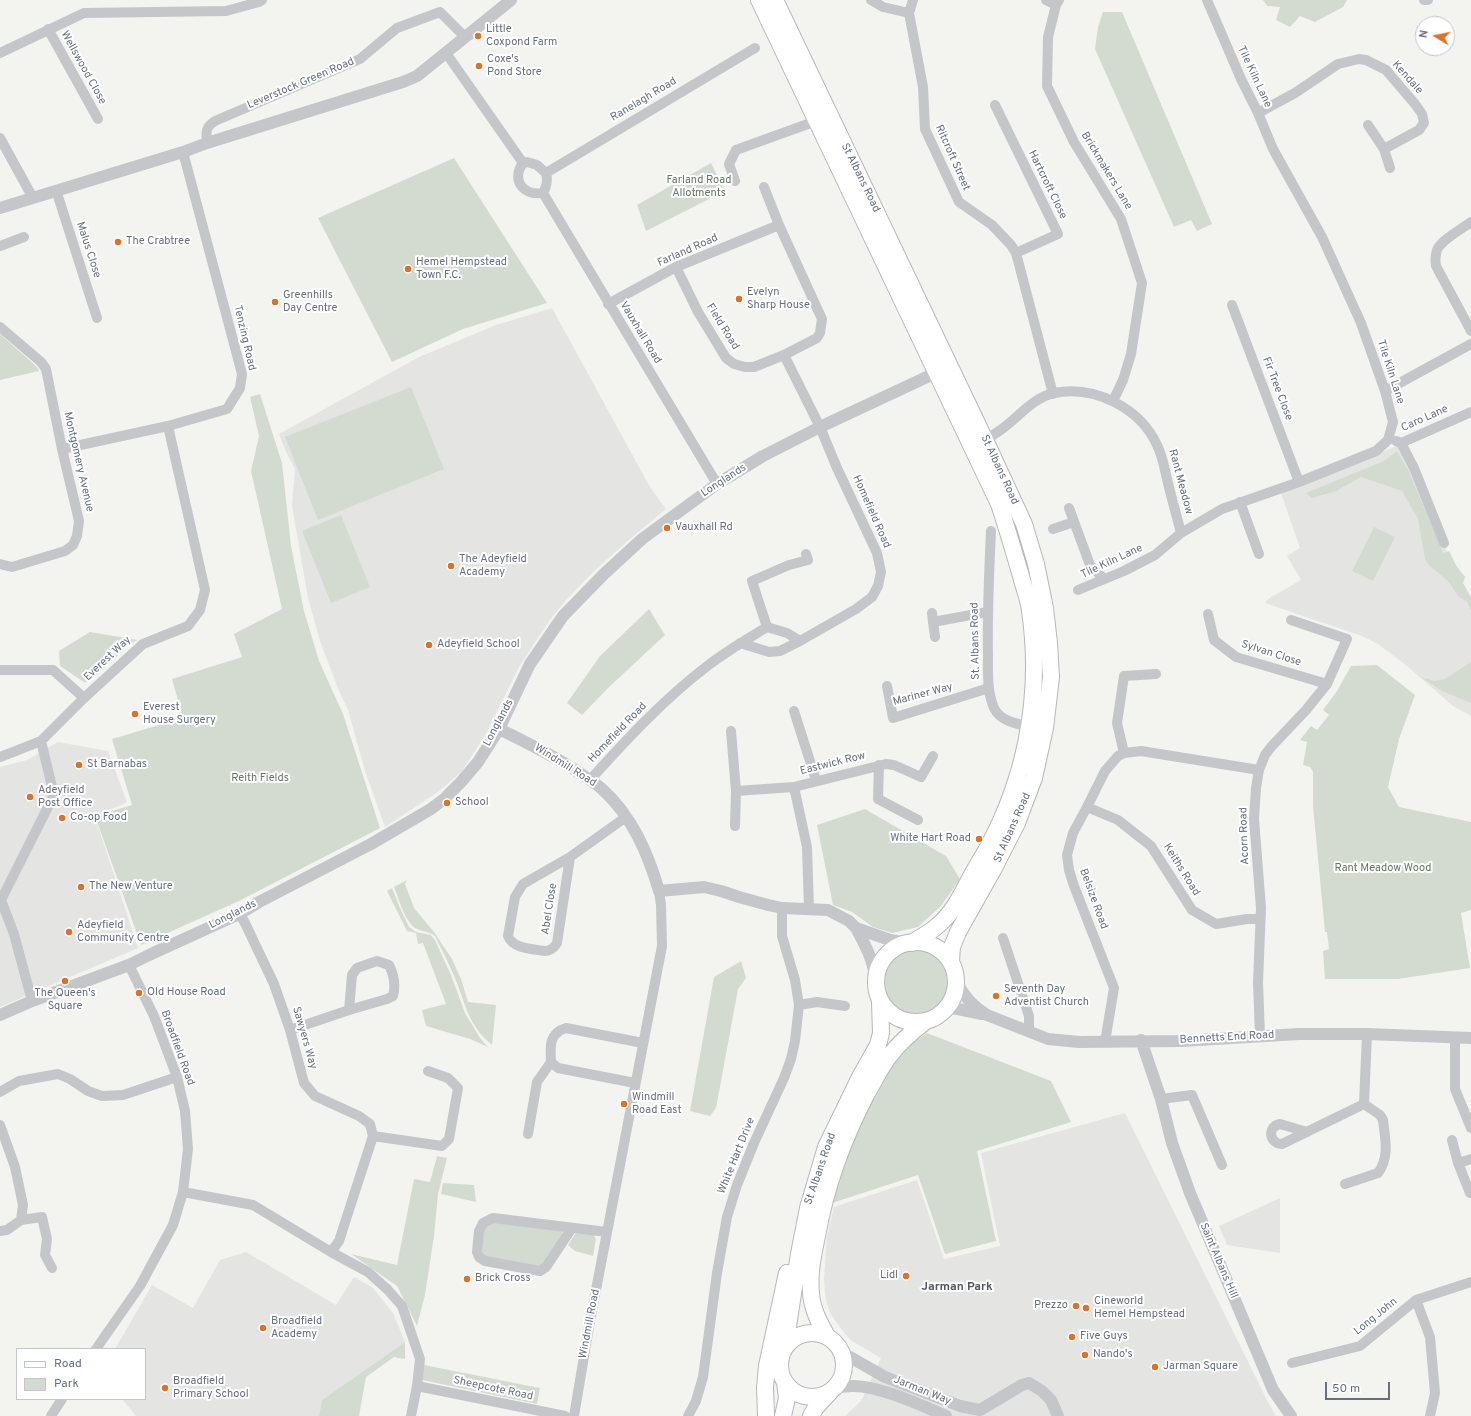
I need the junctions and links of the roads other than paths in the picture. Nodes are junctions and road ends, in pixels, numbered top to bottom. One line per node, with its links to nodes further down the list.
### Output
1 (262, 0): 13 (street)
2 (511, 0): 14 (street, Leverstock Green Road)
3 (759, 0): 21 (main road, St Albans Road)
4 (775, 0): 49 (main road, St Albans Road)
5 (871, 0): 12 (street)
6 (913, 0): 12 (street, Ritcroft Street)
7 (1046, 0): 11 (street)
8 (1207, 0): 19 (street, Tile Kiln Lane)
9 (1424, 0): 10 (street)
10 (1428, 0)
11 (1058, 2): 53 (street, Brickmakers Lane)
12 (909, 13): 40 (street, Ritcroft Street)
13 (48, 29): 16 (street); 20 (street, Wellswood Close)
14 (464, 36): 17 (street, Leverstock Green Road); 24 (street, Leverstock Green Road)
15 (755, 48): 29 (street, Ranelagh Road)
16 (0, 53)
17 (446, 53): 24 (street, Leverstock Green Road); 27 (street)
18 (995, 105): 40 (street, Hartcroft Close)
19 (1258, 113): 25 (street, Kendale); 51 (street, Tile Kiln Lane)
20 (98, 119)
21 (816, 121): 30 (street); 50 (main road, St Albans Road)
22 (1368, 125): 25 (street)
23 (0, 138): 34 (street)
24 (207, 143): 26 (street, Leverstock Green Road)
25 (1384, 149): 28 (street)
26 (183, 152): 32 (street, Leverstock Green Road); 55 (street, Tenzing Road)
27 (523, 162): 29 (street); 33 (street)
28 (1390, 168)
29 (546, 172): 33 (street)
30 (735, 181)
31 (764, 187): 37 (street)
32 (56, 190): 34 (street, Leverstock Green Road); 44 (street, Malus Close)
33 (543, 193): 42 (street, Vauxhall Road)
34 (33, 198): 35 (street, Leverstock Green Road)
35 (0, 208)
36 (1471, 222): 46 (street)
37 (780, 226): 41 (street, Farland Road); 48 (street)
38 (24, 237): 39 (street)
39 (0, 246)
40 (1016, 254): 52 (street, Ritcroft Street)
41 (676, 267): 42 (street, Farland Road); 48 (street, Field Road)
42 (608, 304): 63 (street, Vauxhall Road)
43 (1232, 305): 62 (street, Fir Tree Close)
44 (97, 318)
45 (0, 327): 60 (street, Montgomery Avenue)
46 (1471, 331)
47 (1471, 344): 51 (street)
48 (784, 355): 56 (street)
49 (950, 366): 50 (street, Longlands); 57 (main road, St Albans Road)
50 (936, 373): 56 (street, Longlands); 61 (main road, St Albans Road)
51 (1385, 391): 58 (street, Tile Kiln Lane)
52 (1053, 394): 53 (street, Rant Meadow); 57 (street, Rant Meadow)
53 (1113, 401): 69 (street, Rant Meadow)
54 (1471, 412): 59 (street, Caro Lane)
55 (168, 426): 60 (street, Tenzing Road); 88 (street, Everest Way)
56 (820, 427): 63 (street, Longlands); 81 (street, Homefield Road)
57 (985, 440): 61 (street, Rant Meadow); 116 (main road, St Albans Road)
58 (1388, 440): 59 (street, Caro Lane); 62 (street, Tile Kiln Lane)
59 (1401, 443): 70 (street)
60 (62, 449): 73 (street, Montgomery Avenue)
61 (973, 450): 90 (main road, St Albans Road)
62 (1299, 482): 64 (street, Tile Kiln Lane)
63 (717, 484): 91 (street, Longlands)
64 (1240, 502): 69 (street, Tile Kiln Lane); 72 (street)
65 (1069, 508): 66 (street)
66 (1074, 522): 67 (street); 74 (street)
67 (1053, 529)
68 (991, 531): 76 (street, St. Albans Road)
69 (1181, 533): 74 (street, Tile Kiln Lane)
70 (1444, 543)
71 (806, 554): 79 (street)
72 (1259, 554)
73 (0, 564)
74 (1104, 579): 75 (street, Tile Kiln Lane)
75 (1078, 590)
76 (987, 612): 80 (street); 87 (street, St. Albans Road)
77 (1208, 614): 85 (street, Sylvan Close)
78 (1291, 620): 85 (street, Acorn Road)
79 (767, 627): 81 (street); 82 (street, Homefield Road)
80 (935, 637)
81 (800, 641): 82 (street, Homefield Road)
82 (740, 643): 99 (street, Homefield Road)
83 (0, 670): 88 (street)
84 (1156, 674): 94 (street)
85 (1327, 684): 98 (street, Acorn Road)
86 (887, 686): 87 (street, Mariner Way)
87 (989, 688): 90 (street, St. Albans Road)
88 (84, 698): 93 (street, Everest Way)
89 (794, 711): 100 (street)
90 (1030, 727): 115 (main road, St Albans Road)
91 (499, 729): 99 (street, Windmill Road); 111 (street, Longlands)
92 (731, 731): 102 (street)
93 (41, 741): 96 (street, Everest Way); 120 (street)
94 (1124, 753): 98 (street); 103 (street, Belsize Road)
95 (933, 756): 97 (street, Eastwick Row)
96 (0, 757)
97 (878, 765): 100 (street, Eastwick Row); 105 (street, Eastwick Row)
98 (1259, 770): 112 (street, Acorn Road)
99 (590, 780): 104 (street, Windmill Road)
100 (816, 780): 101 (street, Eastwick Row)
101 (794, 786): 102 (street, Eastwick Row); 110 (street, Eastwick Row)
102 (736, 791): 106 (street)
103 (1087, 807): 112 (street, Keiths Road); 136 (street, Belsize Road)
104 (626, 817): 107 (street, Abel Close); 108 (street, Windmill Road)
105 (918, 820)
106 (735, 826)
107 (570, 856): 107 (street, Abel Close)
108 (659, 891): 109 (street); 137 (street, Windmill Road)
109 (782, 908): 110 (street); 122 (street, White Hart Drive)
110 (809, 909): 113 (street)
111 (239, 914): 117 (street, Longlands); 129 (street, Sawyers Way)
112 (1260, 919): 132 (street, Acorn Road)
113 (856, 928): 115 (street); 118 (street)
114 (1003, 938): 130 (street)
115 (910, 943): 116 (main road); 118 (main road)
116 (951, 962): 119 (main road)
117 (129, 965): 120 (street, Longlands); 140 (street, Broadfield Road)
118 (875, 975): 121 (main road)
119 (956, 981): 125 (main road); 127 (street, Bennetts End Road)
120 (32, 1001): 126 (street, Longlands)
121 (880, 1002): 128 (main road); 151 (main road, St Albans Road)
122 (799, 1006): 123 (street); 179 (street, White Hart Drive)
123 (845, 1006)
124 (348, 1010): 124 (street); 129 (street)
125 (944, 1012): 127 (street, Bennetts End Road); 128 (main road)
126 (0, 1015)
127 (987, 1015): 130 (street, Bennetts End Road)
128 (926, 1021): 166 (main road, St Albans Road)
129 (290, 1030): 149 (street, Sawyers Way)
130 (1029, 1032): 136 (street, Bennetts End Road)
131 (1367, 1034): 132 (street, Bennetts End Road); 133 (street, Bennetts End Road); 144 (street)
132 (1260, 1036): 135 (street, Bennetts End Road)
133 (1455, 1037): 134 (street, Bennetts End Road); 146 (street)
134 (1471, 1038)
135 (1141, 1040): 136 (street, Bennetts End Road); 143 (street, Saint Albans Hill)
136 (1105, 1042)
137 (643, 1043): 138 (street); 141 (street, Windmill Road)
138 (551, 1062): 141 (street); 148 (street)
139 (428, 1071): 149 (street)
140 (177, 1077): 142 (street); 156 (street, Broadfield Road)
141 (635, 1084): 161 (street, Windmill Road)
142 (0, 1092)
143 (1161, 1099): 154 (street); 185 (street, Saint Albans Hill)
144 (1364, 1104): 147 (street); 155 (street)
145 (0, 1125): 158 (street)
146 (1471, 1128)
147 (1307, 1132)
148 (528, 1134)
149 (373, 1136): 162 (street)
150 (1452, 1140): 153 (street)
151 (826, 1148): 167 (main road, St Albans Road); 180 (main road)
152 (1471, 1159): 153 (street)
153 (1458, 1163): 157 (street)
154 (1222, 1165)
155 (1345, 1184)
156 (184, 1192): 162 (street); 168 (street, Broadfield Road)
157 (1470, 1192)
158 (21, 1220): 160 (street); 163 (street)
159 (572, 1228): 159 (street); 161 (street)
160 (0, 1231)
161 (607, 1232): 178 (street, Windmill Road)
162 (331, 1252): 172 (street)
163 (52, 1268)
164 (1471, 1282): 165 (street, Long John)
165 (1416, 1300): 170 (street, Long John); 186 (street)
166 (826, 1336): 167 (main road); 169 (main road)
167 (785, 1346): 171 (main road)
168 (97, 1348)
169 (841, 1352): 173 (main road); 184 (street, Jarman Way)
170 (1292, 1363)
171 (785, 1382): 173 (main road); 181 (main road)
172 (417, 1386): 176 (street); 177 (street, Sheepcote Road)
173 (832, 1390): 182 (main road); 183 (street, Jarman Way)
174 (61, 1400): 175 (street)
175 (51, 1416)
176 (411, 1416)
177 (565, 1416)
178 (574, 1416)
179 (688, 1416)
180 (766, 1416)
181 (783, 1416)
182 (811, 1416)
183 (946, 1416)
184 (1058, 1416)
185 (1291, 1416)
186 (1430, 1416)

